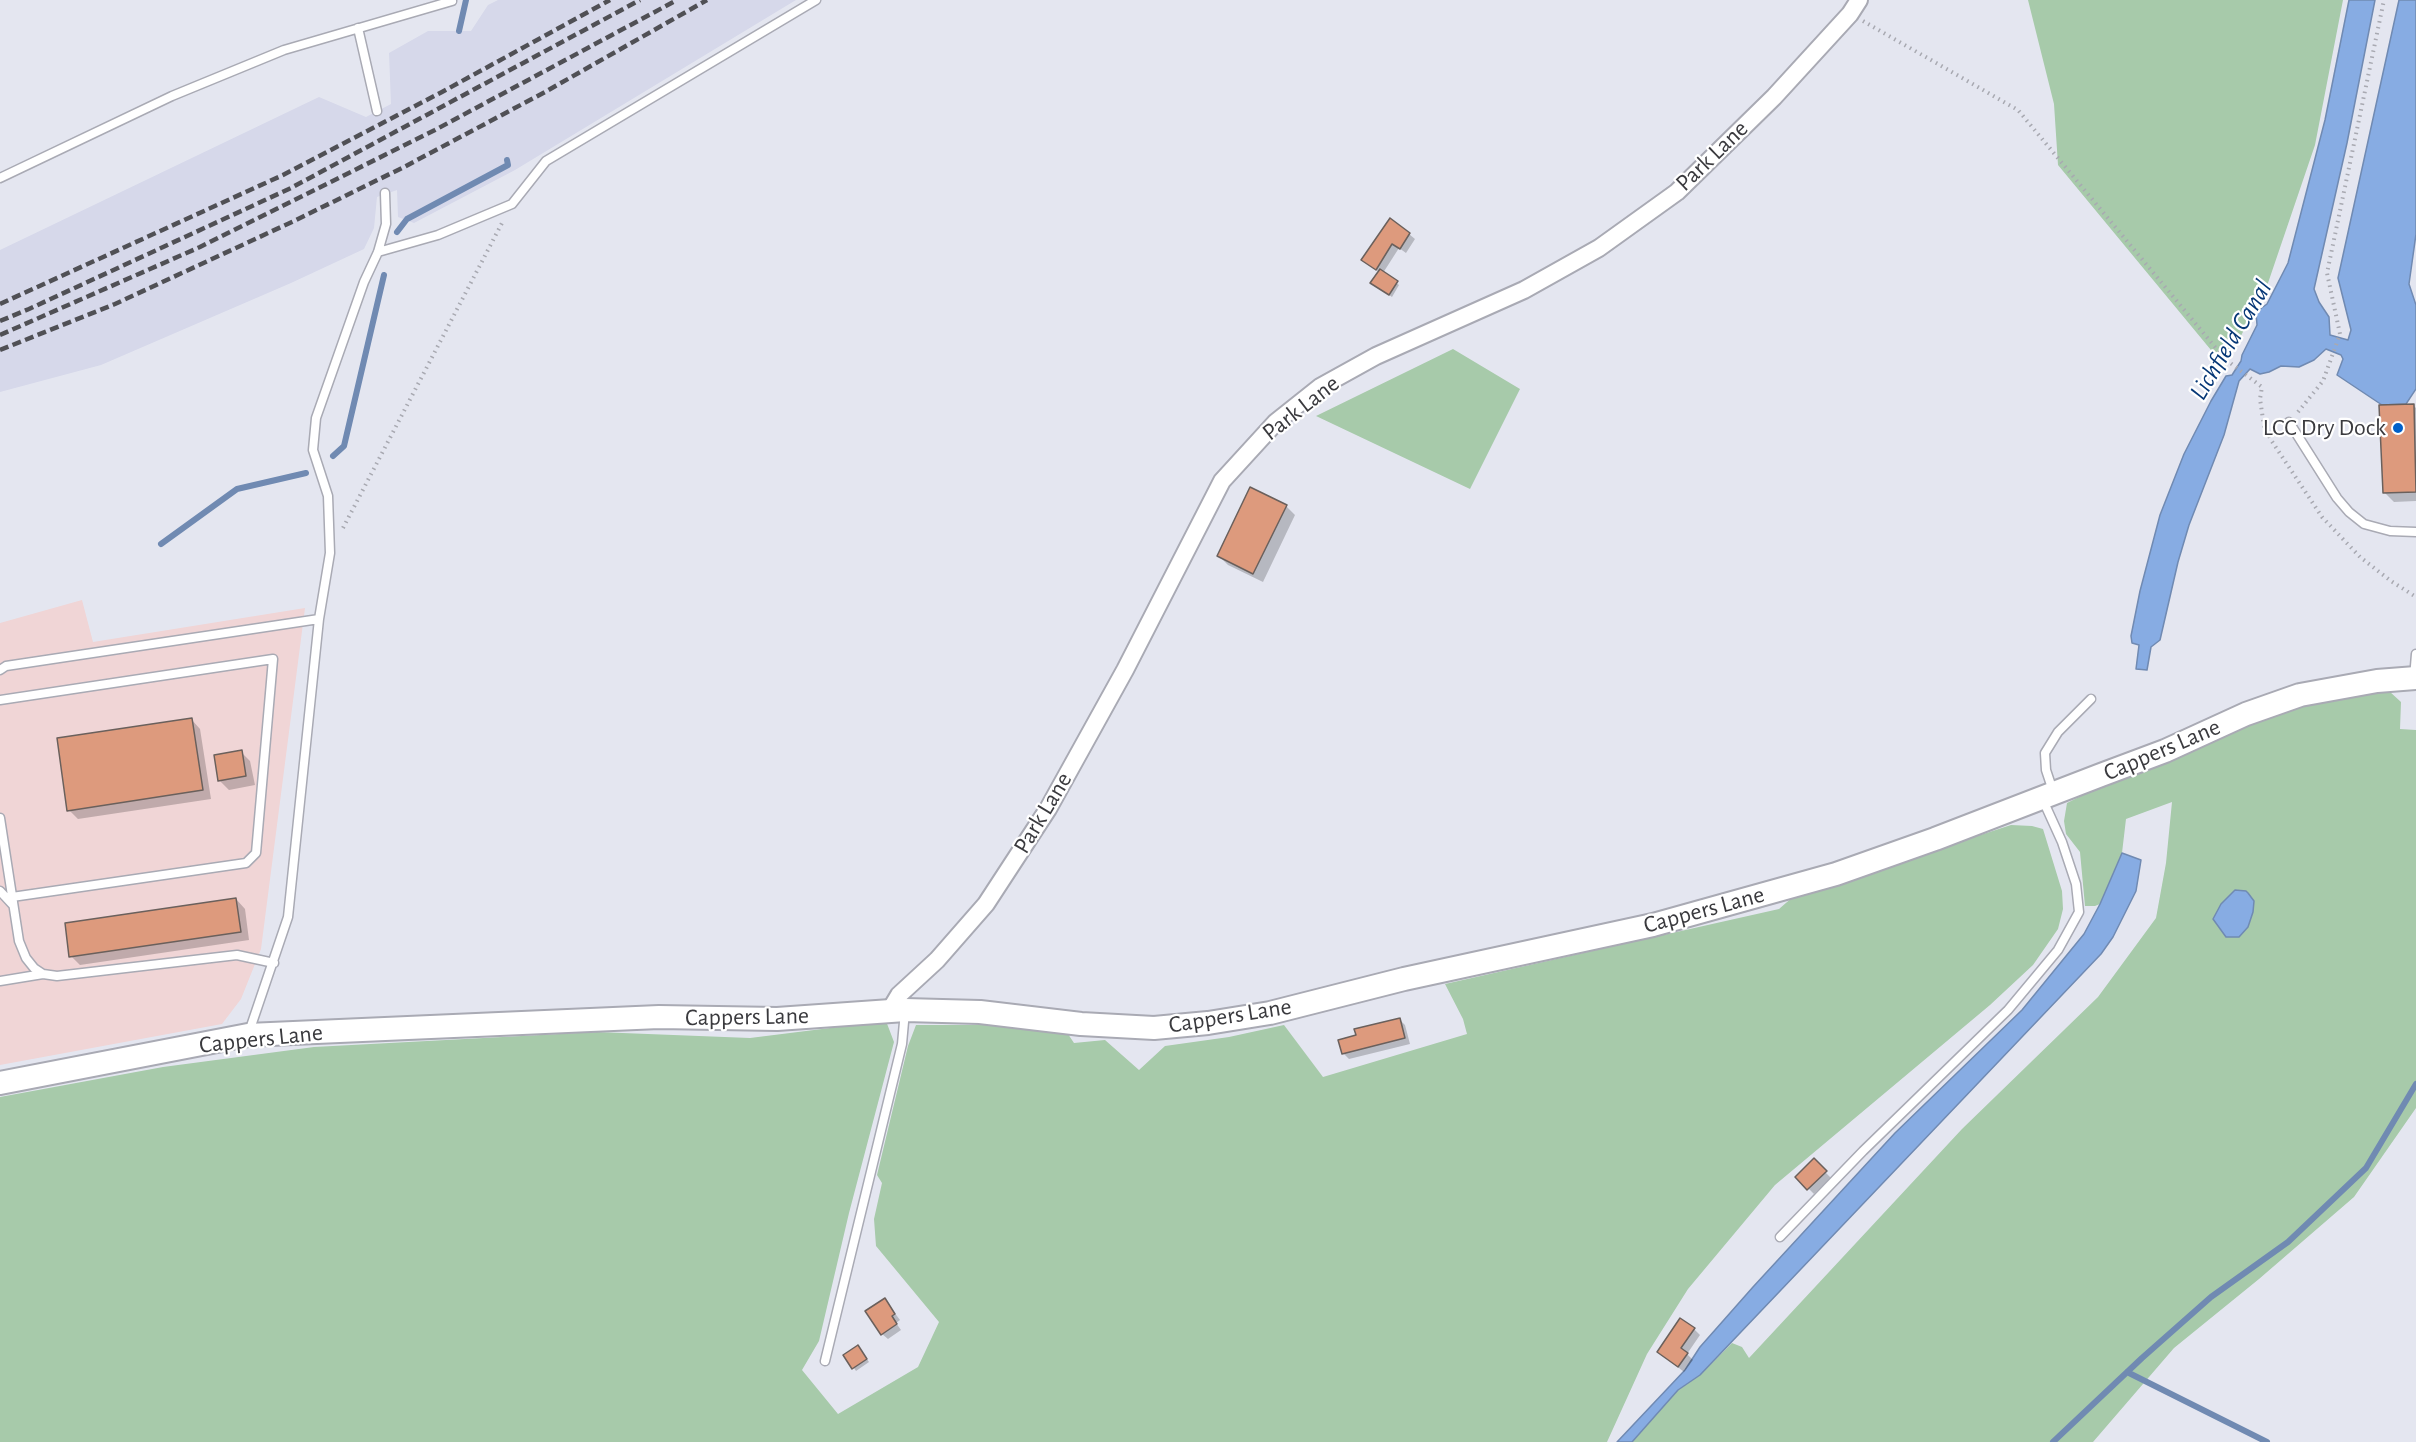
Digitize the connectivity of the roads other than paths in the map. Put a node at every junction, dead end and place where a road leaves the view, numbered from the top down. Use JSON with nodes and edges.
{"nodes":[{"id":1,"x":816,"y":0,"type":"edge"},
{"id":2,"x":452,"y":1,"type":"edge"},
{"id":3,"x":1855,"y":7,"type":"edge"},
{"id":4,"x":358,"y":28,"type":"junction"},
{"id":5,"x":377,"y":111,"type":"dead end"},
{"id":6,"x":0,"y":178,"type":"edge"},
{"id":7,"x":385,"y":193,"type":"dead end"},
{"id":8,"x":378,"y":252,"type":"junction"},
{"id":9,"x":2289,"y":422,"type":"road end"},
{"id":10,"x":2416,"y":532,"type":"edge"},
{"id":11,"x":319,"y":619,"type":"junction"},
{"id":12,"x":2416,"y":654,"type":"edge"},
{"id":13,"x":0,"y":670,"type":"edge"},
{"id":14,"x":2415,"y":678,"type":"edge"},
{"id":15,"x":2091,"y":699,"type":"dead end"},
{"id":16,"x":0,"y":700,"type":"edge"},
{"id":17,"x":2048,"y":796,"type":"junction"},
{"id":18,"x":0,"y":818,"type":"edge"},
{"id":19,"x":0,"y":891,"type":"edge"},
{"id":20,"x":13,"y":901,"type":"junction"},
{"id":21,"x":274,"y":963,"type":"junction"},
{"id":22,"x":44,"y":974,"type":"junction"},
{"id":23,"x":0,"y":981,"type":"edge"},
{"id":24,"x":898,"y":1010,"type":"junction"},
{"id":25,"x":248,"y":1035,"type":"junction"},
{"id":26,"x":0,"y":1083,"type":"edge"},
{"id":27,"x":1780,"y":1237,"type":"dead end"},
{"id":28,"x":825,"y":1361,"type":"dead end"}],
"edges":[{"from":1,"to":8,"type":"lane"},
{"from":2,"to":4,"type":"lane"},
{"from":3,"to":24,"type":"street","name":"Park Lane"},
{"from":4,"to":5,"type":"lane"},
{"from":4,"to":6,"type":"lane"},
{"from":7,"to":8,"type":"lane"},
{"from":8,"to":11,"type":"lane"},
{"from":9,"to":10,"type":"lane"},
{"from":11,"to":13,"type":"lane"},
{"from":11,"to":21,"type":"lane"},
{"from":12,"to":14,"type":"lane"},
{"from":14,"to":17,"type":"street","name":"Cappers Lane"},
{"from":15,"to":17,"type":"lane"},
{"from":16,"to":20,"type":"lane"},
{"from":17,"to":24,"type":"street","name":"Cappers Lane"},
{"from":17,"to":27,"type":"lane"},
{"from":18,"to":20,"type":"lane"},
{"from":19,"to":20,"type":"lane"},
{"from":20,"to":22,"type":"lane"},
{"from":21,"to":22,"type":"lane"},
{"from":21,"to":25,"type":"lane"},
{"from":22,"to":23,"type":"lane"},
{"from":24,"to":25,"type":"street","name":"Cappers Lane"},
{"from":24,"to":28,"type":"lane"},
{"from":25,"to":26,"type":"street","name":"Cappers Lane"}]}
